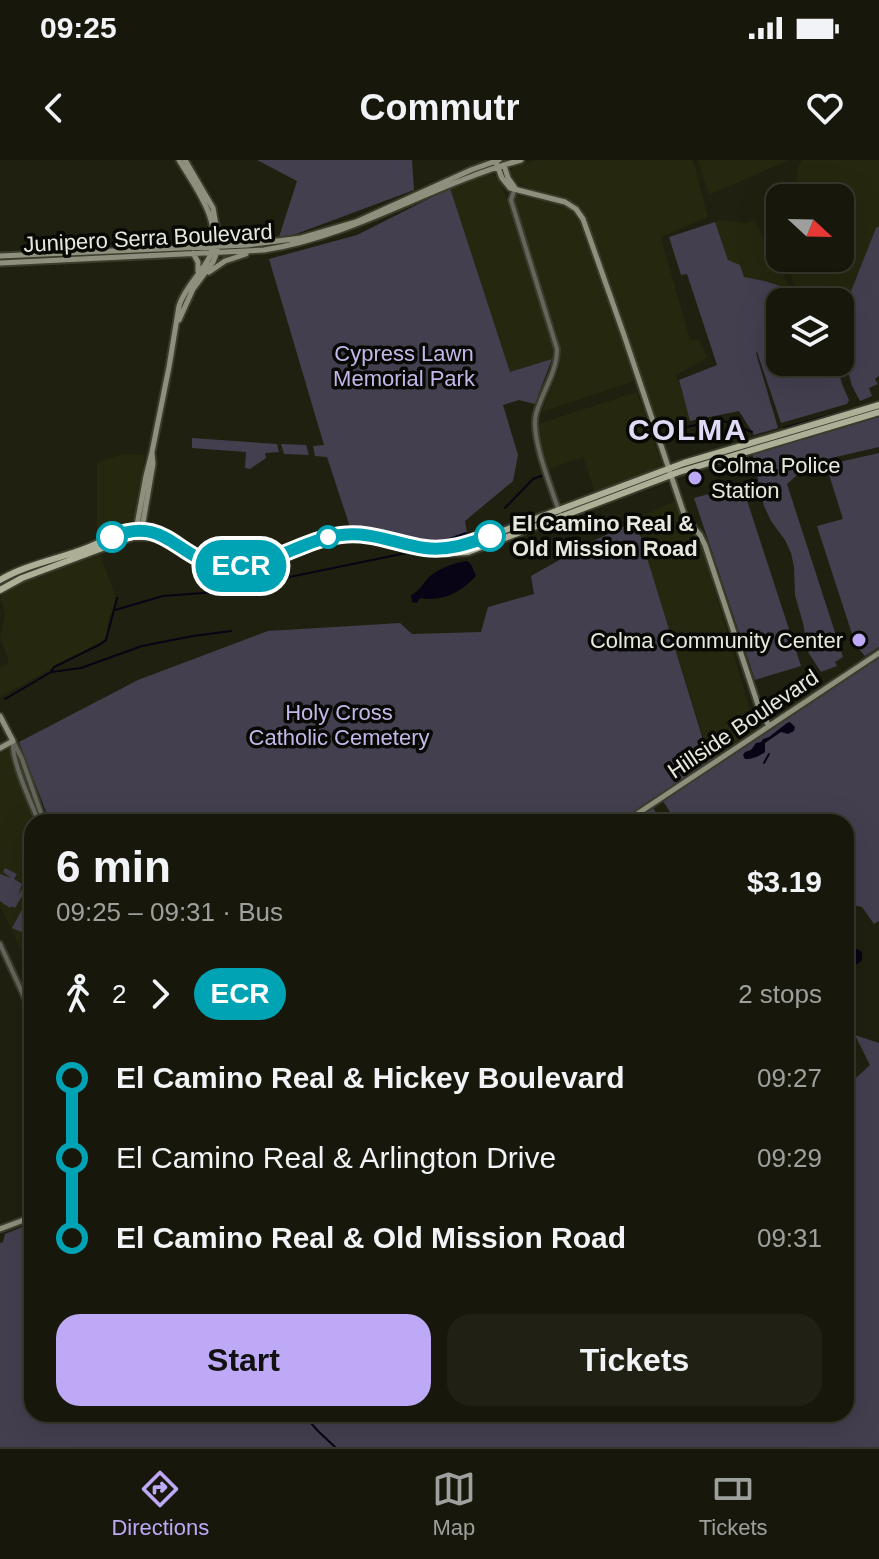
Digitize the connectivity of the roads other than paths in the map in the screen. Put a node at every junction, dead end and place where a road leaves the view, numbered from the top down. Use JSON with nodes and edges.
{"nodes":[{"id":1,"x":179,"y":160,"type":"edge"},
{"id":2,"x":185,"y":160,"type":"edge"},
{"id":3,"x":521,"y":160,"type":"edge"},
{"id":4,"x":499,"y":162,"type":"edge"},
{"id":5,"x":504,"y":181,"type":"junction"},
{"id":6,"x":515,"y":188,"type":"junction"},
{"id":7,"x":511,"y":200,"type":"junction"},
{"id":8,"x":215,"y":236,"type":"junction"},
{"id":9,"x":226,"y":246,"type":"junction"},
{"id":10,"x":200,"y":247,"type":"junction"},
{"id":11,"x":214,"y":250,"type":"junction"},
{"id":12,"x":264,"y":250,"type":"junction"},
{"id":13,"x":193,"y":253,"type":"junction"},
{"id":14,"x":0,"y":256,"type":"edge"},
{"id":15,"x":0,"y":263,"type":"edge"},
{"id":16,"x":197,"y":275,"type":"junction"},
{"id":17,"x":196,"y":284,"type":"junction"},
{"id":18,"x":177,"y":324,"type":"junction"},
{"id":19,"x":879,"y":405,"type":"edge"},
{"id":20,"x":879,"y":412,"type":"edge"},
{"id":21,"x":669,"y":472,"type":"junction"},
{"id":22,"x":560,"y":513,"type":"junction"},
{"id":23,"x":140,"y":532,"type":"junction"},
{"id":24,"x":0,"y":580,"type":"edge"},
{"id":25,"x":0,"y":590,"type":"edge"},
{"id":26,"x":879,"y":653,"type":"edge"},
{"id":27,"x":0,"y":716,"type":"edge"},
{"id":28,"x":769,"y":726,"type":"junction"},
{"id":29,"x":13,"y":741,"type":"junction"},
{"id":30,"x":0,"y":748,"type":"edge"},
{"id":31,"x":39,"y":814,"type":"edge"},
{"id":32,"x":637,"y":814,"type":"edge"},
{"id":33,"x":0,"y":944,"type":"edge"},
{"id":34,"x":24,"y":996,"type":"edge"},
{"id":35,"x":24,"y":1220,"type":"edge"},
{"id":36,"x":0,"y":1229,"type":"edge"}],
"edges":[{"from":1,"to":8,"type":"main road"},
{"from":2,"to":8,"type":"main road"},
{"from":3,"to":4,"type":"main road","name":"Junipero Serra Boulevard"},
{"from":4,"to":5,"type":"main road"},
{"from":4,"to":6,"type":"main road"},
{"from":4,"to":9,"type":"main road","name":"Junipero Serra Boulevard"},
{"from":4,"to":12,"type":"main road","name":"Junipero Serra Boulevard"},
{"from":5,"to":6,"type":"main road"},
{"from":5,"to":7,"type":"street"},
{"from":6,"to":7,"type":"street"},
{"from":6,"to":21,"type":"main road"},
{"from":7,"to":22,"type":"street"},
{"from":8,"to":9,"type":"main road"},
{"from":8,"to":10,"type":"main road"},
{"from":8,"to":11,"type":"main road"},
{"from":9,"to":11,"type":"main road","name":"Junipero Serra Boulevard"},
{"from":10,"to":11,"type":"main road","name":"Junipero Serra Boulevard"},
{"from":10,"to":14,"type":"main road","name":"Junipero Serra Boulevard"},
{"from":11,"to":12,"type":"main road","name":"Junipero Serra Boulevard"},
{"from":11,"to":13,"type":"main road","name":"Junipero Serra Boulevard"},
{"from":11,"to":16,"type":"main road"},
{"from":11,"to":17,"type":"main road"},
{"from":12,"to":17,"type":"main road"},
{"from":13,"to":15,"type":"main road","name":"Junipero Serra Boulevard"},
{"from":13,"to":16,"type":"main road"},
{"from":16,"to":18,"type":"main road"},
{"from":17,"to":18,"type":"main road"},
{"from":18,"to":23,"type":"main road"},
{"from":19,"to":21,"type":"main road"},
{"from":20,"to":21,"type":"main road"},
{"from":21,"to":22,"type":"main road"},
{"from":21,"to":28,"type":"main road"},
{"from":22,"to":23,"type":"main road"},
{"from":23,"to":24,"type":"main road"},
{"from":23,"to":25,"type":"main road"},
{"from":26,"to":28,"type":"main road","name":"Hillside Boulevard"},
{"from":27,"to":29,"type":"main road"},
{"from":28,"to":32,"type":"main road","name":"Hillside Boulevard"},
{"from":29,"to":30,"type":"main road"},
{"from":29,"to":31,"type":"street"},
{"from":33,"to":34,"type":"street"},
{"from":35,"to":36,"type":"main road"}]}
